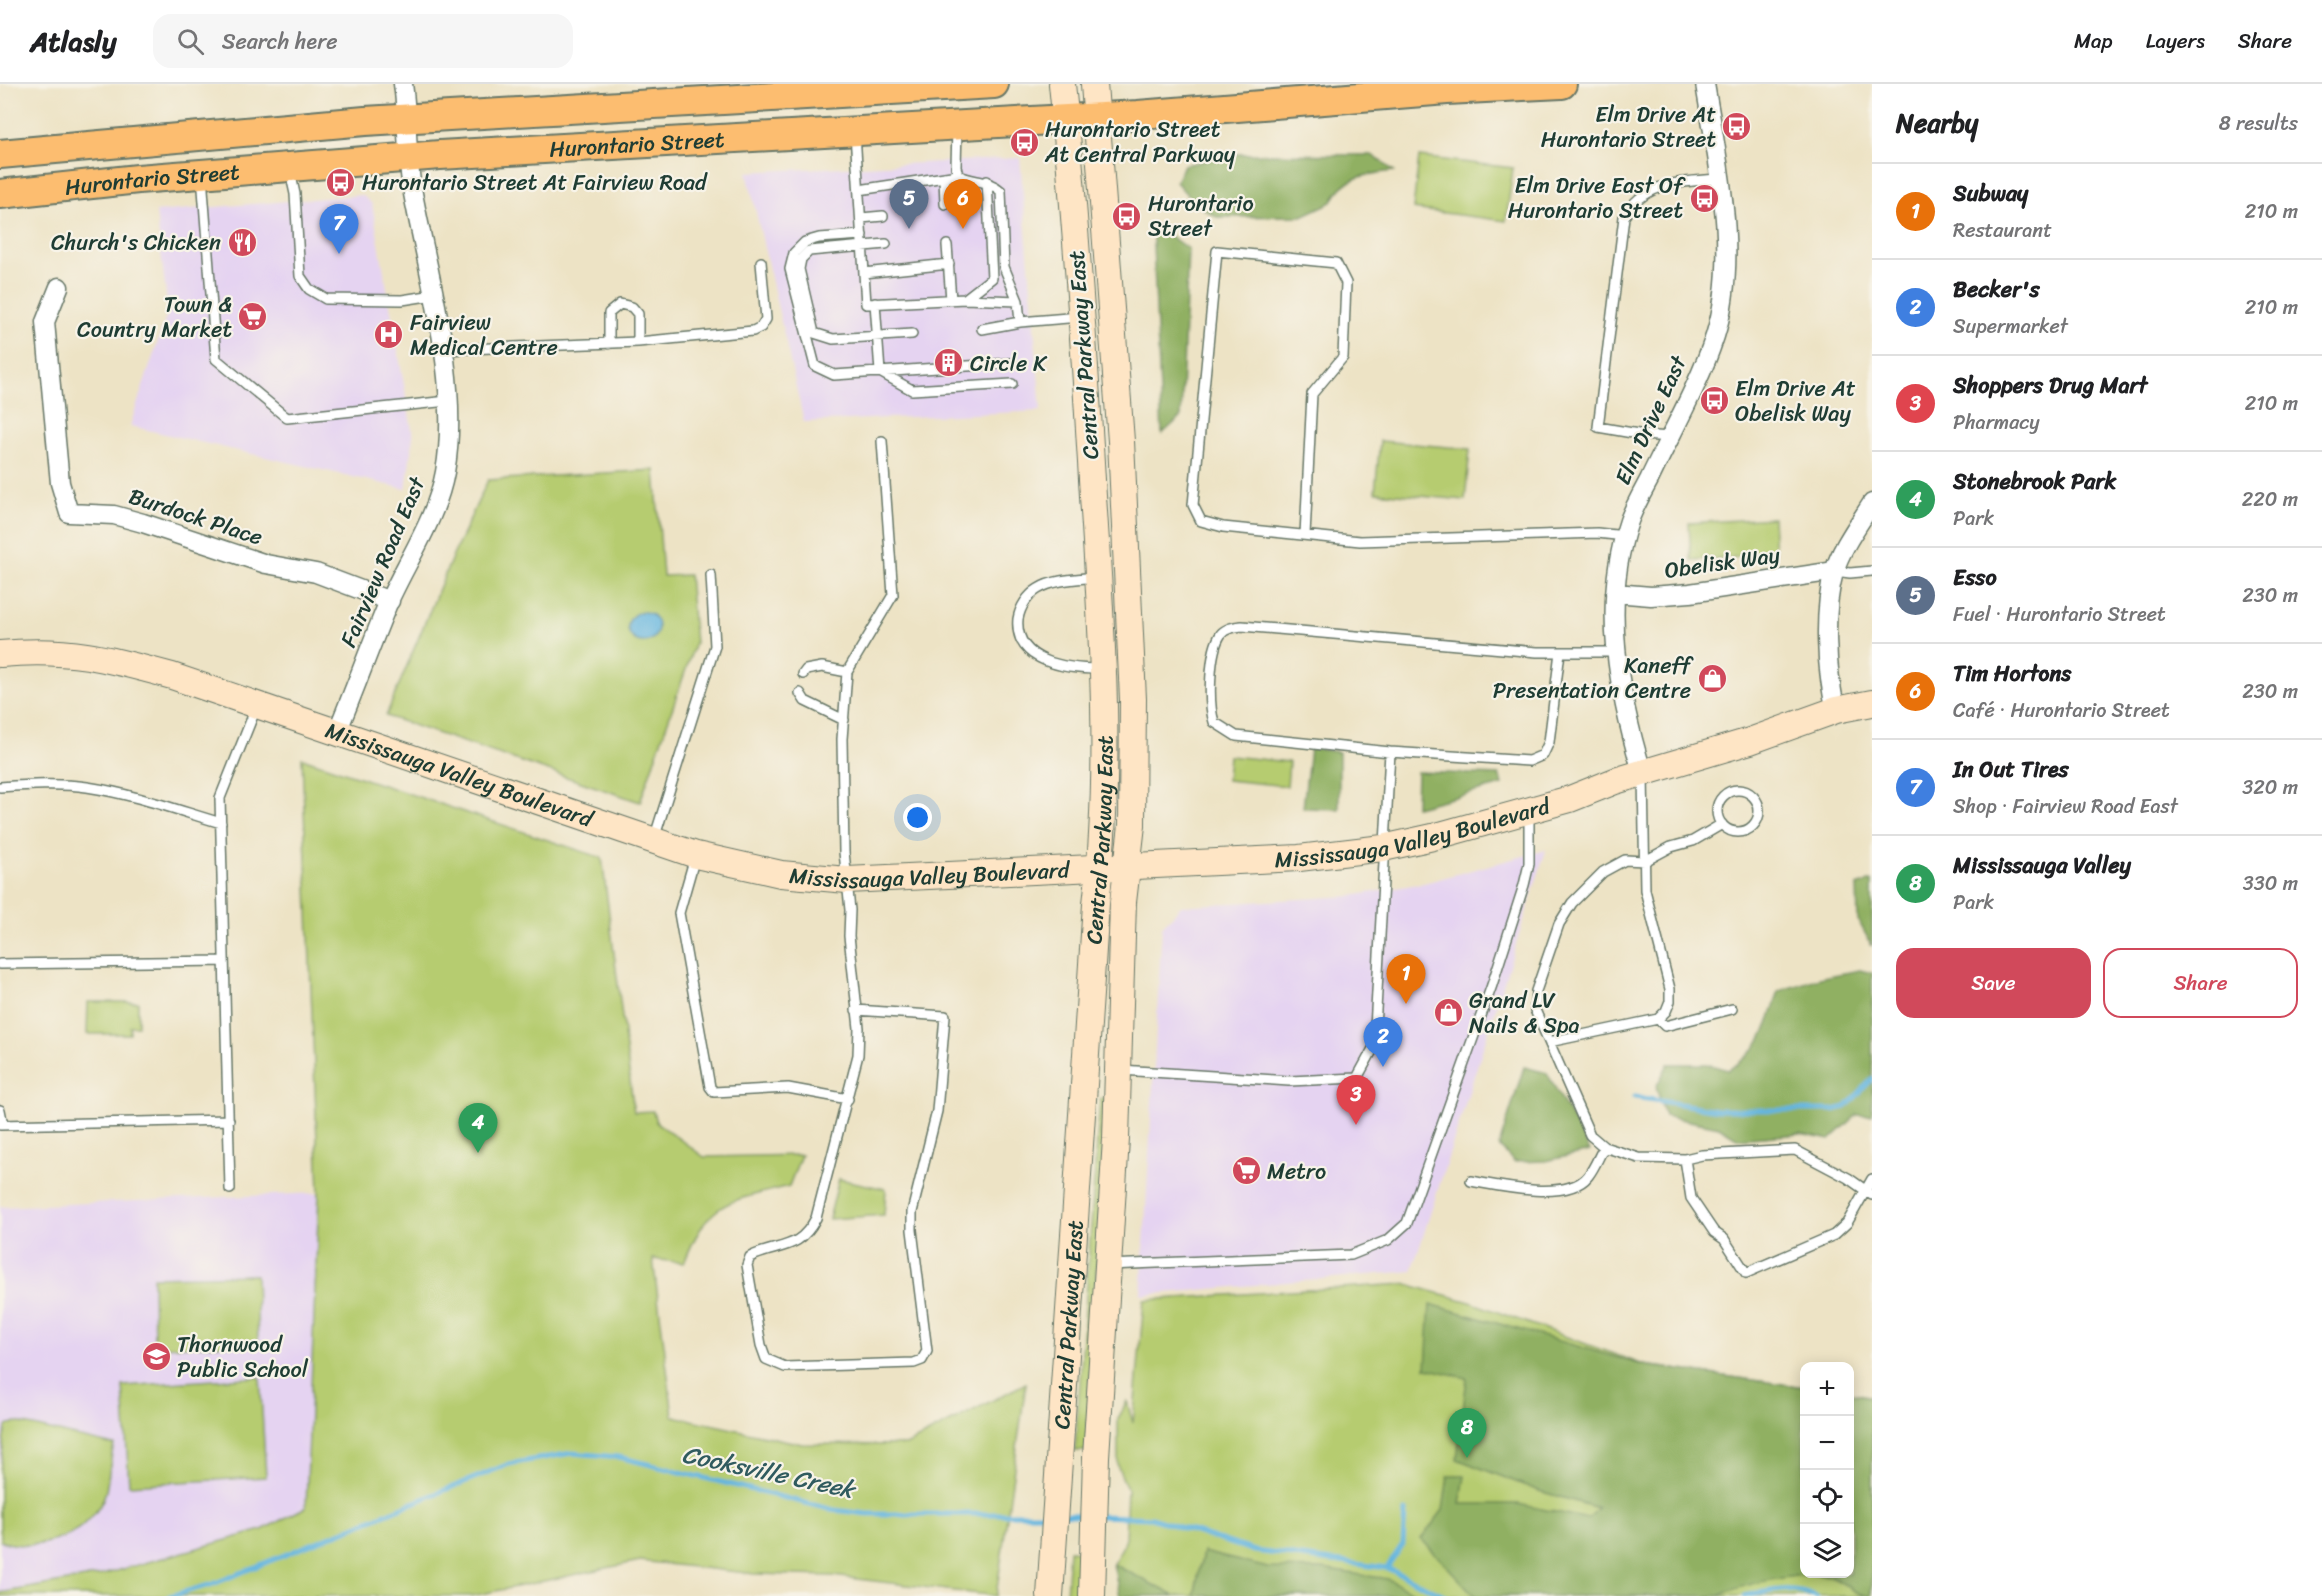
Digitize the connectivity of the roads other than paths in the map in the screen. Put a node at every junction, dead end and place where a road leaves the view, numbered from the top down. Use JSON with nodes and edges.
{"nodes":[{"id":1,"x":404,"y":84,"type":"edge"},
{"id":2,"x":994,"y":84,"type":"edge"},
{"id":3,"x":1062,"y":84,"type":"edge"},
{"id":4,"x":1094,"y":84,"type":"edge"},
{"id":5,"x":1562,"y":84,"type":"edge"},
{"id":6,"x":1705,"y":84,"type":"edge"},
{"id":7,"x":897,"y":87,"type":"edge"},
{"id":8,"x":1096,"y":116,"type":"junction"},
{"id":9,"x":1065,"y":118,"type":"junction"},
{"id":10,"x":408,"y":119,"type":"junction"},
{"id":11,"x":958,"y":124,"type":"junction"},
{"id":12,"x":855,"y":130,"type":"junction"},
{"id":13,"x":0,"y":154,"type":"edge"},
{"id":14,"x":410,"y":157,"type":"junction"},
{"id":15,"x":289,"y":166,"type":"junction"},
{"id":16,"x":202,"y":173,"type":"junction"},
{"id":17,"x":958,"y":175,"type":"junction"},
{"id":18,"x":944,"y":177,"type":"junction"},
{"id":19,"x":1719,"y":179,"type":"junction"},
{"id":20,"x":987,"y":181,"type":"junction"},
{"id":21,"x":859,"y":190,"type":"junction"},
{"id":22,"x":0,"y":194,"type":"edge"},
{"id":23,"x":945,"y":204,"type":"dead end"},
{"id":24,"x":883,"y":216,"type":"dead end"},
{"id":25,"x":861,"y":218,"type":"junction"},
{"id":26,"x":862,"y":235,"type":"junction"},
{"id":27,"x":886,"y":244,"type":"dead end"},
{"id":28,"x":947,"y":245,"type":"dead end"},
{"id":29,"x":863,"y":248,"type":"junction"},
{"id":30,"x":761,"y":262,"type":"dead end"},
{"id":31,"x":949,"y":264,"type":"junction"},
{"id":32,"x":864,"y":273,"type":"junction"},
{"id":33,"x":59,"y":287,"type":"dead end"},
{"id":34,"x":434,"y":295,"type":"junction"},
{"id":35,"x":965,"y":299,"type":"junction"},
{"id":36,"x":951,"y":300,"type":"junction"},
{"id":37,"x":1018,"y":301,"type":"junction"},
{"id":38,"x":874,"y":303,"type":"junction"},
{"id":39,"x":1111,"y":315,"type":"junction"},
{"id":40,"x":1080,"y":317,"type":"junction"},
{"id":41,"x":1020,"y":322,"type":"junction"},
{"id":42,"x":982,"y":329,"type":"dead end"},
{"id":43,"x":912,"y":334,"type":"dead end"},
{"id":44,"x":878,"y":336,"type":"junction"},
{"id":45,"x":638,"y":342,"type":"junction"},
{"id":46,"x":609,"y":344,"type":"junction"},
{"id":47,"x":442,"y":350,"type":"junction"},
{"id":48,"x":1012,"y":363,"type":"dead end"},
{"id":49,"x":880,"y":372,"type":"junction"},
{"id":50,"x":1012,"y":384,"type":"dead end"},
{"id":51,"x":448,"y":401,"type":"junction"},
{"id":52,"x":1669,"y":437,"type":"junction"},
{"id":53,"x":882,"y":441,"type":"dead end"},
{"id":54,"x":1872,"y":502,"type":"edge"},
{"id":55,"x":1305,"y":535,"type":"junction"},
{"id":56,"x":1625,"y":536,"type":"junction"},
{"id":57,"x":1834,"y":571,"type":"junction"},
{"id":58,"x":1872,"y":571,"type":"edge"},
{"id":59,"x":711,"y":575,"type":"dead end"},
{"id":60,"x":1098,"y":576,"type":"junction"},
{"id":61,"x":1615,"y":593,"type":"junction"},
{"id":62,"x":390,"y":601,"type":"junction"},
{"id":63,"x":1560,"y":652,"type":"junction"},
{"id":64,"x":1616,"y":652,"type":"junction"},
{"id":65,"x":0,"y":654,"type":"edge"},
{"id":66,"x":1103,"y":669,"type":"junction"},
{"id":67,"x":847,"y":672,"type":"junction"},
{"id":68,"x":803,"y":674,"type":"dead end"},
{"id":69,"x":800,"y":693,"type":"dead end"},
{"id":70,"x":1872,"y":704,"type":"edge"},
{"id":71,"x":257,"y":706,"type":"junction"},
{"id":72,"x":1836,"y":710,"type":"junction"},
{"id":73,"x":844,"y":720,"type":"junction"},
{"id":74,"x":337,"y":732,"type":"junction"},
{"id":75,"x":1390,"y":752,"type":"junction"},
{"id":76,"x":1643,"y":774,"type":"junction"},
{"id":77,"x":0,"y":787,"type":"edge"},
{"id":78,"x":1529,"y":810,"type":"junction"},
{"id":79,"x":221,"y":823,"type":"junction"},
{"id":80,"x":1722,"y":824,"type":"junction"},
{"id":81,"x":653,"y":841,"type":"junction"},
{"id":82,"x":1383,"y":848,"type":"junction"},
{"id":83,"x":696,"y":855,"type":"junction"},
{"id":84,"x":1645,"y":861,"type":"junction"},
{"id":85,"x":1128,"y":866,"type":"junction"},
{"id":86,"x":1100,"y":867,"type":"junction"},
{"id":87,"x":847,"y":880,"type":"junction"},
{"id":88,"x":224,"y":961,"type":"junction"},
{"id":89,"x":0,"y":964,"type":"edge"},
{"id":90,"x":1732,"y":1009,"type":"dead end"},
{"id":91,"x":856,"y":1010,"type":"junction"},
{"id":92,"x":1658,"y":1019,"type":"junction"},
{"id":93,"x":1549,"y":1042,"type":"junction"},
{"id":94,"x":1116,"y":1070,"type":"junction"},
{"id":95,"x":848,"y":1099,"type":"junction"},
{"id":96,"x":0,"y":1110,"type":"edge"},
{"id":97,"x":229,"y":1120,"type":"junction"},
{"id":98,"x":1,"y":1125,"type":"edge"},
{"id":99,"x":1604,"y":1147,"type":"junction"},
{"id":100,"x":1685,"y":1159,"type":"junction"},
{"id":101,"x":1872,"y":1179,"type":"edge"},
{"id":102,"x":1471,"y":1181,"type":"dead end"},
{"id":103,"x":230,"y":1189,"type":"dead end"},
{"id":104,"x":1868,"y":1193,"type":"edge"},
{"id":105,"x":1107,"y":1265,"type":"junction"},
{"id":106,"x":1050,"y":1596,"type":"edge"},
{"id":107,"x":1092,"y":1596,"type":"edge"}],
"edges":[{"from":1,"to":10,"type":"street","name":"Fairview Road East"},
{"from":2,"to":7,"type":"main road","name":"Hurontario Street"},
{"from":3,"to":9,"type":"street","name":"Central Parkway East"},
{"from":4,"to":8,"type":"street","name":"Central Parkway East"},
{"from":5,"to":8,"type":"main road","name":"Hurontario Street"},
{"from":6,"to":19,"type":"street","name":"Elm Drive East"},
{"from":7,"to":10,"type":"main road","name":"Hurontario Street"},
{"from":8,"to":9,"type":"main road","name":"Hurontario Street"},
{"from":8,"to":39,"type":"street","name":"Central Parkway East"},
{"from":9,"to":11,"type":"main road","name":"Hurontario Street"},
{"from":9,"to":40,"type":"street","name":"Central Parkway East"},
{"from":10,"to":13,"type":"main road","name":"Hurontario Street"},
{"from":10,"to":14,"type":"street","name":"Fairview Road East"},
{"from":11,"to":12,"type":"main road","name":"Hurontario Street"},
{"from":11,"to":17,"type":"lane"},
{"from":12,"to":14,"type":"main road","name":"Hurontario Street"},
{"from":12,"to":21,"type":"lane"},
{"from":14,"to":15,"type":"main road","name":"Hurontario Street"},
{"from":14,"to":34,"type":"street","name":"Fairview Road East"},
{"from":15,"to":16,"type":"main road","name":"Hurontario Street"},
{"from":15,"to":34,"type":"lane"},
{"from":16,"to":22,"type":"main road","name":"Hurontario Street"},
{"from":16,"to":51,"type":"lane"},
{"from":17,"to":18,"type":"lane"},
{"from":17,"to":20,"type":"lane"},
{"from":18,"to":21,"type":"lane"},
{"from":18,"to":23,"type":"lane"},
{"from":19,"to":52,"type":"street","name":"Elm Drive East"},
{"from":19,"to":52,"type":"lane"},
{"from":20,"to":35,"type":"lane"},
{"from":20,"to":37,"type":"lane"},
{"from":21,"to":25,"type":"lane"},
{"from":24,"to":25,"type":"lane"},
{"from":25,"to":26,"type":"lane"},
{"from":26,"to":29,"type":"lane"},
{"from":26,"to":49,"type":"lane"},
{"from":27,"to":29,"type":"lane"},
{"from":28,"to":31,"type":"lane"},
{"from":29,"to":32,"type":"lane"},
{"from":29,"to":44,"type":"lane"},
{"from":30,"to":45,"type":"lane"},
{"from":31,"to":32,"type":"lane"},
{"from":31,"to":36,"type":"lane"},
{"from":32,"to":38,"type":"lane"},
{"from":33,"to":62,"type":"street","name":"Burdock Place"},
{"from":34,"to":47,"type":"street","name":"Fairview Road East"},
{"from":35,"to":36,"type":"lane"},
{"from":35,"to":37,"type":"lane"},
{"from":36,"to":38,"type":"lane"},
{"from":37,"to":41,"type":"lane"},
{"from":38,"to":44,"type":"lane"},
{"from":39,"to":40,"type":"street"},
{"from":39,"to":85,"type":"street","name":"Central Parkway East"},
{"from":40,"to":41,"type":"lane"},
{"from":40,"to":60,"type":"street","name":"Central Parkway East"},
{"from":41,"to":42,"type":"lane"},
{"from":43,"to":44,"type":"lane"},
{"from":44,"to":49,"type":"lane"},
{"from":45,"to":46,"type":"lane"},
{"from":45,"to":46,"type":"lane"},
{"from":46,"to":47,"type":"lane"},
{"from":47,"to":51,"type":"street","name":"Fairview Road East"},
{"from":48,"to":49,"type":"lane"},
{"from":49,"to":50,"type":"lane"},
{"from":51,"to":62,"type":"street","name":"Fairview Road East"},
{"from":52,"to":56,"type":"street","name":"Elm Drive East"},
{"from":53,"to":67,"type":"lane"},
{"from":54,"to":57,"type":"street"},
{"from":55,"to":55,"type":"lane"},
{"from":55,"to":56,"type":"lane"},
{"from":56,"to":61,"type":"street","name":"Elm Drive East"},
{"from":57,"to":58,"type":"lane"},
{"from":57,"to":61,"type":"street","name":"Obelisk Way"},
{"from":57,"to":72,"type":"street"},
{"from":59,"to":81,"type":"lane"},
{"from":60,"to":66,"type":"street","name":"Central Parkway East"},
{"from":60,"to":66,"type":"lane"},
{"from":61,"to":64,"type":"street","name":"Elm Drive East"},
{"from":62,"to":74,"type":"street","name":"Fairview Road East"},
{"from":63,"to":64,"type":"lane"},
{"from":63,"to":75,"type":"lane"},
{"from":63,"to":75,"type":"lane"},
{"from":64,"to":76,"type":"street","name":"Elm Drive East"},
{"from":65,"to":71,"type":"street","name":"Mississauga Valley Boulevard"},
{"from":66,"to":86,"type":"street","name":"Central Parkway East"},
{"from":67,"to":68,"type":"lane"},
{"from":67,"to":73,"type":"lane"},
{"from":69,"to":73,"type":"lane"},
{"from":70,"to":72,"type":"street","name":"Mississauga Valley Boulevard"},
{"from":71,"to":74,"type":"street","name":"Mississauga Valley Boulevard"},
{"from":71,"to":79,"type":"lane"},
{"from":72,"to":76,"type":"street","name":"Mississauga Valley Boulevard"},
{"from":73,"to":87,"type":"lane"},
{"from":74,"to":81,"type":"street","name":"Mississauga Valley Boulevard"},
{"from":75,"to":82,"type":"lane"},
{"from":76,"to":78,"type":"street","name":"Mississauga Valley Boulevard"},
{"from":76,"to":84,"type":"lane"},
{"from":77,"to":79,"type":"lane"},
{"from":78,"to":82,"type":"street","name":"Mississauga Valley Boulevard"},
{"from":78,"to":105,"type":"lane"},
{"from":79,"to":88,"type":"lane"},
{"from":80,"to":80,"type":"lane"},
{"from":80,"to":84,"type":"lane"},
{"from":81,"to":83,"type":"street","name":"Mississauga Valley Boulevard"},
{"from":82,"to":85,"type":"street","name":"Mississauga Valley Boulevard"},
{"from":82,"to":94,"type":"lane"},
{"from":83,"to":87,"type":"street","name":"Mississauga Valley Boulevard"},
{"from":83,"to":95,"type":"lane"},
{"from":84,"to":92,"type":"lane"},
{"from":84,"to":93,"type":"lane"},
{"from":85,"to":86,"type":"street","name":"Mississauga Valley Boulevard"},
{"from":85,"to":94,"type":"street","name":"Central Parkway East"},
{"from":86,"to":87,"type":"street","name":"Mississauga Valley Boulevard"},
{"from":86,"to":106,"type":"street","name":"Central Parkway East"},
{"from":87,"to":91,"type":"lane"},
{"from":88,"to":89,"type":"lane"},
{"from":88,"to":97,"type":"lane"},
{"from":90,"to":92,"type":"lane"},
{"from":91,"to":95,"type":"lane"},
{"from":91,"to":95,"type":"lane"},
{"from":92,"to":93,"type":"lane"},
{"from":93,"to":99,"type":"lane"},
{"from":94,"to":105,"type":"street","name":"Central Parkway East"},
{"from":96,"to":98,"type":"lane"},
{"from":97,"to":98,"type":"lane"},
{"from":97,"to":103,"type":"lane"},
{"from":99,"to":100,"type":"lane"},
{"from":99,"to":102,"type":"lane"},
{"from":100,"to":104,"type":"lane"},
{"from":100,"to":104,"type":"lane"},
{"from":101,"to":104,"type":"lane"},
{"from":105,"to":107,"type":"street","name":"Central Parkway East"}]}
